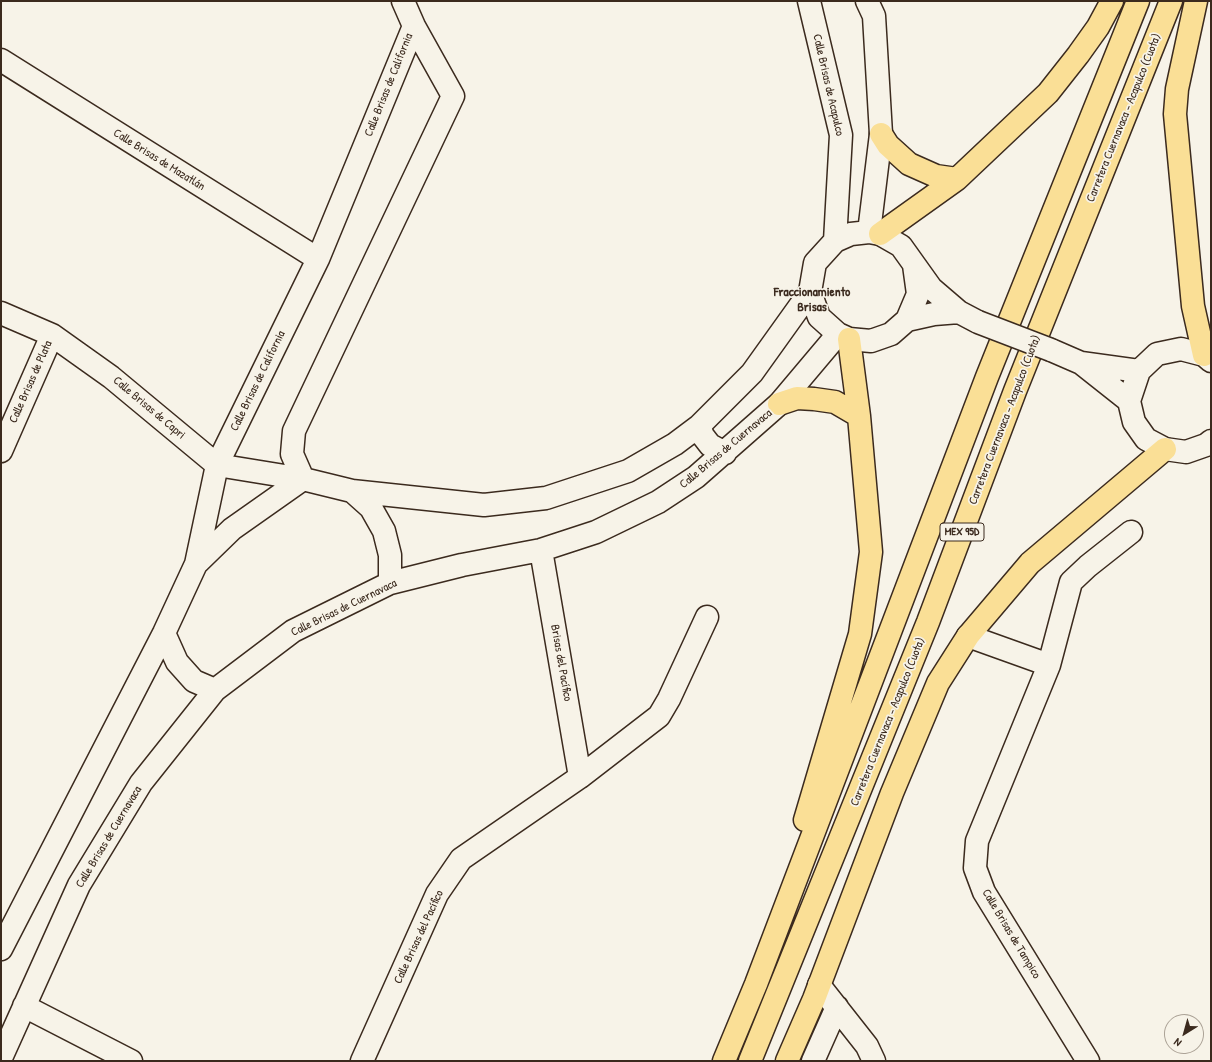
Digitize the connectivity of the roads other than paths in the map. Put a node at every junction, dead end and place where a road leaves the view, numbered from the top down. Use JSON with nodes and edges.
{"nodes":[{"id":1,"x":403,"y":1,"type":"edge"},
{"id":2,"x":809,"y":1,"type":"edge"},
{"id":3,"x":1112,"y":1,"type":"edge"},
{"id":4,"x":1138,"y":1,"type":"edge"},
{"id":5,"x":1171,"y":1,"type":"edge"},
{"id":6,"x":1196,"y":1,"type":"edge"},
{"id":7,"x":873,"y":6,"type":"edge"},
{"id":8,"x":414,"y":26,"type":"junction"},
{"id":9,"x":1,"y":60,"type":"edge"},
{"id":10,"x":881,"y":134,"type":"junction"},
{"id":11,"x":957,"y":179,"type":"junction"},
{"id":12,"x":874,"y":233,"type":"junction"},
{"id":13,"x":835,"y":241,"type":"junction"},
{"id":14,"x":318,"y":259,"type":"junction"},
{"id":15,"x":914,"y":265,"type":"junction"},
{"id":16,"x":810,"y":292,"type":"junction"},
{"id":17,"x":959,"y":312,"type":"junction"},
{"id":18,"x":1,"y":313,"type":"edge"},
{"id":19,"x":907,"y":320,"type":"junction"},
{"id":20,"x":52,"y":335,"type":"junction"},
{"id":21,"x":844,"y":337,"type":"junction"},
{"id":22,"x":1208,"y":358,"type":"edge"},
{"id":23,"x":1081,"y":363,"type":"junction"},
{"id":24,"x":1139,"y":371,"type":"junction"},
{"id":25,"x":1129,"y":401,"type":"junction"},
{"id":26,"x":779,"y":404,"type":"junction"},
{"id":27,"x":859,"y":416,"type":"junction"},
{"id":28,"x":699,"y":426,"type":"junction"},
{"id":29,"x":1211,"y":441,"type":"edge"},
{"id":30,"x":1165,"y":450,"type":"junction"},
{"id":31,"x":1,"y":451,"type":"edge"},
{"id":32,"x":725,"y":453,"type":"junction"},
{"id":33,"x":218,"y":465,"type":"junction"},
{"id":34,"x":303,"y":479,"type":"junction"},
{"id":35,"x":352,"y":491,"type":"junction"},
{"id":36,"x":1131,"y":532,"type":"dead end"},
{"id":37,"x":541,"y":550,"type":"junction"},
{"id":38,"x":196,"y":564,"type":"junction"},
{"id":39,"x":390,"y":583,"type":"junction"},
{"id":40,"x":707,"y":617,"type":"dead end"},
{"id":41,"x":928,"y":622,"type":"junction"},
{"id":42,"x":164,"y":633,"type":"junction"},
{"id":43,"x":968,"y":636,"type":"junction"},
{"id":44,"x":1049,"y":665,"type":"junction"},
{"id":45,"x":215,"y":690,"type":"junction"},
{"id":46,"x":580,"y":777,"type":"junction"},
{"id":47,"x":892,"y":793,"type":"junction"},
{"id":48,"x":1,"y":949,"type":"edge"},
{"id":49,"x":756,"y":984,"type":"junction"},
{"id":50,"x":819,"y":985,"type":"junction"},
{"id":51,"x":24,"y":1006,"type":"junction"},
{"id":52,"x":837,"y":1007,"type":"junction"},
{"id":53,"x":1,"y":1058,"type":"edge"},
{"id":54,"x":131,"y":1061,"type":"edge"},
{"id":55,"x":362,"y":1061,"type":"edge"},
{"id":56,"x":724,"y":1061,"type":"edge"},
{"id":57,"x":750,"y":1061,"type":"edge"},
{"id":58,"x":786,"y":1061,"type":"edge"},
{"id":59,"x":813,"y":1061,"type":"edge"},
{"id":60,"x":874,"y":1061,"type":"edge"},
{"id":61,"x":1088,"y":1061,"type":"edge"}],
"edges":[{"from":1,"to":8,"type":"street"},
{"from":2,"to":13,"type":"street","name":"Calle Brisas de Acapulco"},
{"from":3,"to":11,"type":"highway"},
{"from":4,"to":49,"type":"highway","number":"MEX 95D"},
{"from":5,"to":41,"type":"highway","name":"Carretera Cuernavaca - Acapulco (Cuota)","number":"MEX 95D"},
{"from":6,"to":22,"type":"highway"},
{"from":7,"to":10,"type":"street"},
{"from":8,"to":14,"type":"street","name":"Calle Brisas de California"},
{"from":8,"to":34,"type":"street","name":"Calle Brisas de California"},
{"from":9,"to":14,"type":"street","name":"Calle Brisas de Mazatlán"},
{"from":10,"to":11,"type":"highway"},
{"from":10,"to":12,"type":"street"},
{"from":11,"to":12,"type":"highway"},
{"from":12,"to":13,"type":"street"},
{"from":12,"to":15,"type":"street"},
{"from":13,"to":16,"type":"street"},
{"from":14,"to":33,"type":"street","name":"Calle Brisas de California"},
{"from":15,"to":17,"type":"street"},
{"from":15,"to":19,"type":"street"},
{"from":16,"to":21,"type":"street"},
{"from":16,"to":28,"type":"street"},
{"from":17,"to":19,"type":"street"},
{"from":17,"to":23,"type":"street","bridge":true},
{"from":18,"to":20,"type":"street","name":"Calle Brisas de Capri"},
{"from":19,"to":21,"type":"street"},
{"from":20,"to":31,"type":"street","name":"Calle Brisas de Plata"},
{"from":20,"to":33,"type":"street","name":"Calle Brisas de Capri"},
{"from":21,"to":26,"type":"street","name":"Calle Brisas de Cuernavaca"},
{"from":21,"to":27,"type":"highway"},
{"from":22,"to":24,"type":"street"},
{"from":23,"to":24,"type":"street"},
{"from":23,"to":25,"type":"street"},
{"from":24,"to":25,"type":"street"},
{"from":25,"to":30,"type":"street"},
{"from":26,"to":27,"type":"highway"},
{"from":26,"to":32,"type":"street","name":"Calle Brisas de Cuernavaca"},
{"from":27,"to":49,"type":"highway"},
{"from":28,"to":32,"type":"street"},
{"from":28,"to":35,"type":"street"},
{"from":29,"to":30,"type":"street"},
{"from":30,"to":43,"type":"highway"},
{"from":32,"to":37,"type":"street","name":"Calle Brisas de Cuernavaca"},
{"from":33,"to":34,"type":"street"},
{"from":33,"to":38,"type":"street","name":"Calle Brisas de California"},
{"from":34,"to":35,"type":"street"},
{"from":34,"to":38,"type":"street"},
{"from":35,"to":39,"type":"street"},
{"from":36,"to":44,"type":"street","name":"Calle Brisas de Tampico"},
{"from":37,"to":39,"type":"street","name":"Calle Brisas de Cuernavaca"},
{"from":37,"to":46,"type":"street","name":"Brisas del Pacífico"},
{"from":38,"to":42,"type":"street"},
{"from":39,"to":45,"type":"street","name":"Calle Brisas de Cuernavaca"},
{"from":40,"to":46,"type":"street","name":"Calle Brisas del Pacífico"},
{"from":41,"to":47,"type":"highway"},
{"from":41,"to":57,"type":"highway","name":"Carretera Cuernavaca - Acapulco (Cuota)","number":"MEX 95D"},
{"from":42,"to":45,"type":"street"},
{"from":42,"to":48,"type":"street"},
{"from":43,"to":44,"type":"street"},
{"from":43,"to":47,"type":"highway"},
{"from":44,"to":61,"type":"street","name":"Calle Brisas de Tampico"},
{"from":45,"to":51,"type":"street","name":"Calle Brisas de Cuernavaca"},
{"from":46,"to":55,"type":"street","name":"Calle Brisas del Pacífico"},
{"from":47,"to":50,"type":"highway"},
{"from":49,"to":56,"type":"highway","number":"MEX 95D"},
{"from":50,"to":52,"type":"street"},
{"from":50,"to":58,"type":"highway"},
{"from":51,"to":53,"type":"street","name":"Calle Brisas de Cuernavaca"},
{"from":51,"to":54,"type":"street"},
{"from":52,"to":59,"type":"street"},
{"from":52,"to":60,"type":"street"}]}
